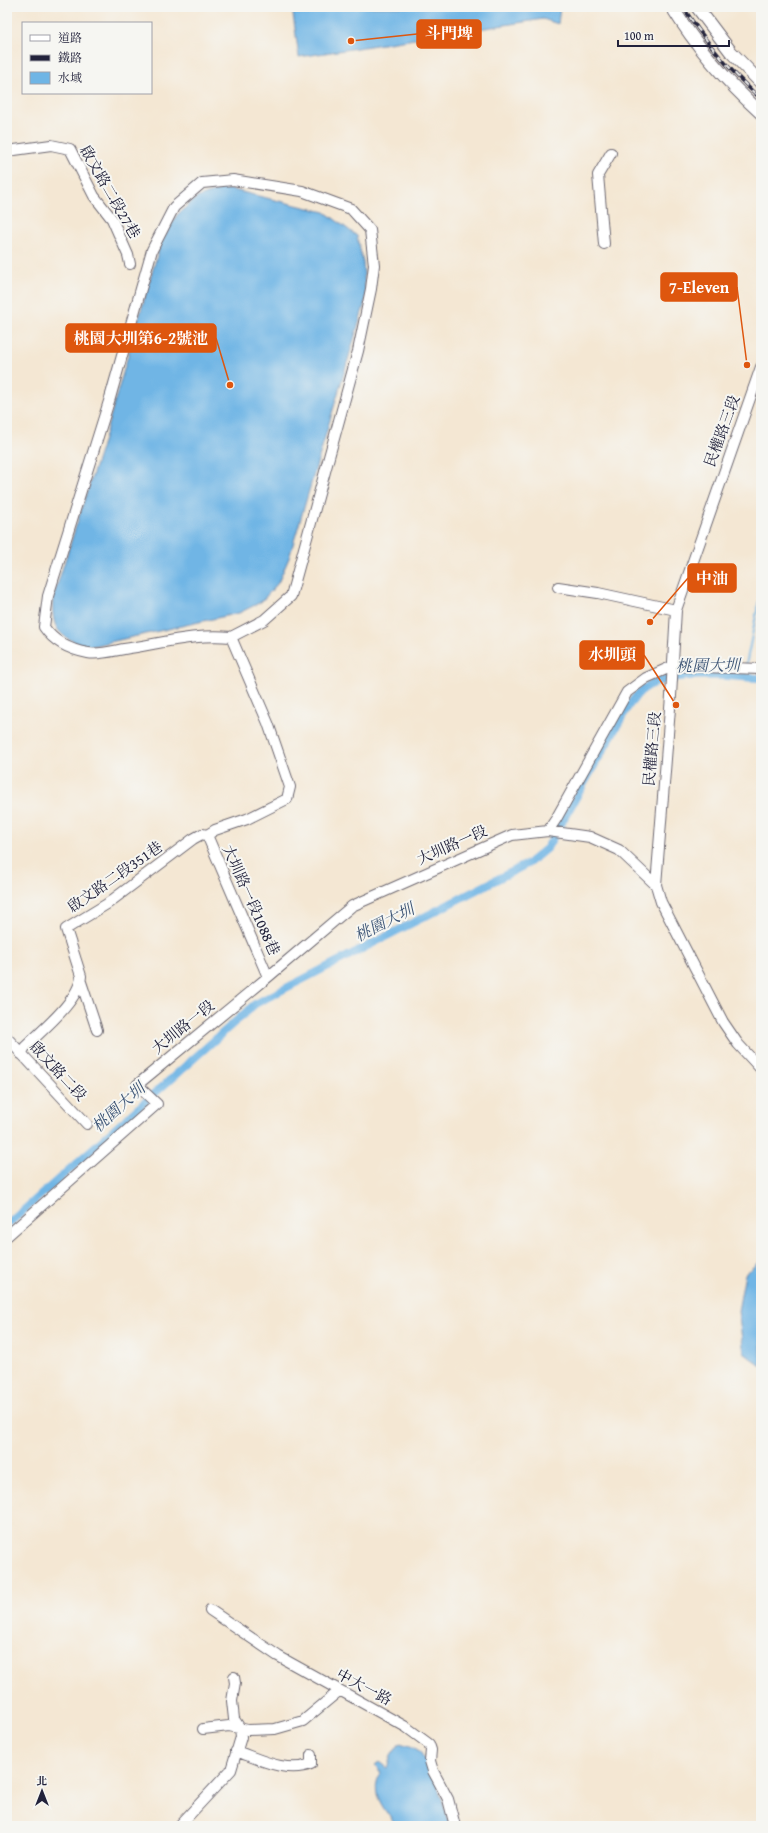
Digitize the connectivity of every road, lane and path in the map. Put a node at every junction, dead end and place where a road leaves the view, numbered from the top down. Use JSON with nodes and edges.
{"nodes":[{"id":1,"x":672,"y":7,"type":"edge"},
{"id":2,"x":697,"y":7,"type":"edge"},
{"id":3,"x":761,"y":83,"type":"edge"},
{"id":4,"x":761,"y":113,"type":"edge"},
{"id":5,"x":7,"y":151,"type":"edge"},
{"id":6,"x":611,"y":153,"type":"dead end"},
{"id":7,"x":604,"y":244,"type":"dead end"},
{"id":8,"x":130,"y":264,"type":"dead end"},
{"id":9,"x":761,"y":367,"type":"edge"},
{"id":10,"x":558,"y":587,"type":"dead end"},
{"id":11,"x":676,"y":610,"type":"junction"},
{"id":12,"x":231,"y":637,"type":"junction"},
{"id":13,"x":673,"y":666,"type":"junction"},
{"id":14,"x":761,"y":670,"type":"edge"},
{"id":15,"x":553,"y":832,"type":"junction"},
{"id":16,"x":207,"y":835,"type":"junction"},
{"id":17,"x":656,"y":885,"type":"junction"},
{"id":18,"x":268,"y":977,"type":"junction"},
{"id":19,"x":81,"y":982,"type":"junction"},
{"id":20,"x":97,"y":1030,"type":"dead end"},
{"id":21,"x":7,"y":1038,"type":"edge"},
{"id":22,"x":21,"y":1054,"type":"junction"},
{"id":23,"x":761,"y":1069,"type":"edge"},
{"id":24,"x":87,"y":1124,"type":"dead end"},
{"id":25,"x":7,"y":1236,"type":"edge"},
{"id":26,"x":210,"y":1610,"type":"dead end"},
{"id":27,"x":234,"y":1677,"type":"dead end"},
{"id":28,"x":339,"y":1691,"type":"junction"},
{"id":29,"x":240,"y":1728,"type":"junction"},
{"id":30,"x":204,"y":1729,"type":"dead end"},
{"id":31,"x":236,"y":1751,"type":"junction"},
{"id":32,"x":311,"y":1755,"type":"dead end"},
{"id":33,"x":179,"y":1826,"type":"edge"},
{"id":34,"x":455,"y":1826,"type":"edge"}],
"edges":[{"from":1,"to":4,"type":"main road"},
{"from":2,"to":3,"type":"main road"},
{"from":5,"to":8,"type":"street","name":"啟文路二段27巷"},
{"from":6,"to":7,"type":"street"},
{"from":9,"to":11,"type":"street","name":"民權路三段"},
{"from":10,"to":11,"type":"street"},
{"from":11,"to":13,"type":"street","name":"民權路三段"},
{"from":12,"to":12,"type":"street"},
{"from":12,"to":16,"type":"street"},
{"from":13,"to":14,"type":"street"},
{"from":13,"to":15,"type":"street"},
{"from":13,"to":17,"type":"street","name":"民權路三段"},
{"from":15,"to":17,"type":"street","name":"大圳路一段"},
{"from":15,"to":18,"type":"street","name":"大圳路一段"},
{"from":16,"to":18,"type":"street","name":"大圳路一段1088巷"},
{"from":16,"to":19,"type":"street","name":"啟文路二段351巷"},
{"from":17,"to":23,"type":"street","name":"民權路三段"},
{"from":18,"to":25,"type":"street","name":"大圳路一段"},
{"from":19,"to":20,"type":"street"},
{"from":19,"to":22,"type":"street"},
{"from":21,"to":22,"type":"street","name":"啟文路二段"},
{"from":22,"to":24,"type":"street","name":"啟文路二段"},
{"from":26,"to":28,"type":"street","name":"中大一路"},
{"from":27,"to":29,"type":"street"},
{"from":28,"to":29,"type":"street"},
{"from":28,"to":34,"type":"street","name":"中大一路"},
{"from":29,"to":30,"type":"street"},
{"from":29,"to":31,"type":"street"},
{"from":31,"to":32,"type":"street"},
{"from":31,"to":33,"type":"street"}]}
